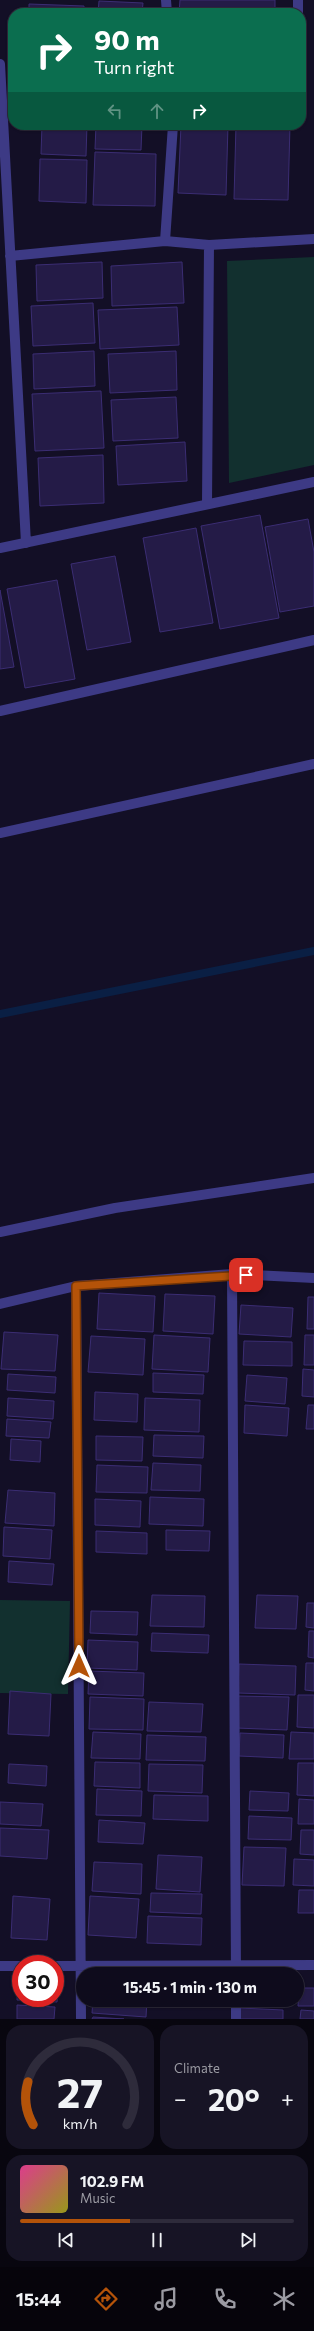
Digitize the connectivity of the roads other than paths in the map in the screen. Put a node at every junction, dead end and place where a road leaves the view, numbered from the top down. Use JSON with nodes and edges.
{"nodes":[{"id":1,"x":0,"y":64,"type":"edge"},
{"id":2,"x":173,"y":130,"type":"edge"},
{"id":3,"x":314,"y":239,"type":"edge"},
{"id":4,"x":165,"y":241,"type":"junction"},
{"id":5,"x":209,"y":245,"type":"junction"},
{"id":6,"x":10,"y":256,"type":"junction"},
{"id":7,"x":314,"y":482,"type":"edge"},
{"id":8,"x":207,"y":504,"type":"junction"},
{"id":9,"x":26,"y":543,"type":"junction"},
{"id":10,"x":0,"y":548,"type":"edge"},
{"id":11,"x":314,"y":640,"type":"edge"},
{"id":12,"x":0,"y":711,"type":"edge"},
{"id":13,"x":314,"y":764,"type":"edge"},
{"id":14,"x":0,"y":832,"type":"edge"},
{"id":15,"x":314,"y":1178,"type":"edge"},
{"id":16,"x":0,"y":1232,"type":"edge"},
{"id":17,"x":232,"y":1274,"type":"junction"},
{"id":18,"x":314,"y":1278,"type":"edge"},
{"id":19,"x":76,"y":1286,"type":"junction"},
{"id":20,"x":0,"y":1304,"type":"edge"},
{"id":21,"x":314,"y":1965,"type":"edge"},
{"id":22,"x":0,"y":1966,"type":"edge"},
{"id":23,"x":12,"y":1966,"type":"edge"},
{"id":24,"x":64,"y":1966,"type":"edge"},
{"id":25,"x":81,"y":1966,"type":"junction"},
{"id":26,"x":133,"y":1967,"type":"edge"},
{"id":27,"x":236,"y":1967,"type":"edge"},
{"id":28,"x":275,"y":1967,"type":"edge"},
{"id":29,"x":236,"y":2007,"type":"edge"},
{"id":30,"x":81,"y":2019,"type":"edge"},
{"id":31,"x":236,"y":2019,"type":"edge"}],
"edges":[{"from":1,"to":6,"type":"street"},
{"from":2,"to":4,"type":"street"},
{"from":3,"to":5,"type":"street"},
{"from":4,"to":5,"type":"street"},
{"from":4,"to":6,"type":"street"},
{"from":5,"to":8,"type":"street"},
{"from":6,"to":9,"type":"street"},
{"from":7,"to":8,"type":"street"},
{"from":8,"to":9,"type":"street"},
{"from":9,"to":10,"type":"street"},
{"from":11,"to":12,"type":"street"},
{"from":13,"to":14,"type":"street"},
{"from":15,"to":16,"type":"street"},
{"from":17,"to":18,"type":"street"},
{"from":17,"to":19,"type":"street"},
{"from":17,"to":27,"type":"street"},
{"from":19,"to":20,"type":"street"},
{"from":19,"to":25,"type":"street"},
{"from":21,"to":28,"type":"street"},
{"from":22,"to":23,"type":"street"},
{"from":24,"to":25,"type":"street"},
{"from":25,"to":26,"type":"street"},
{"from":25,"to":30,"type":"street"},
{"from":29,"to":31,"type":"street"}]}
